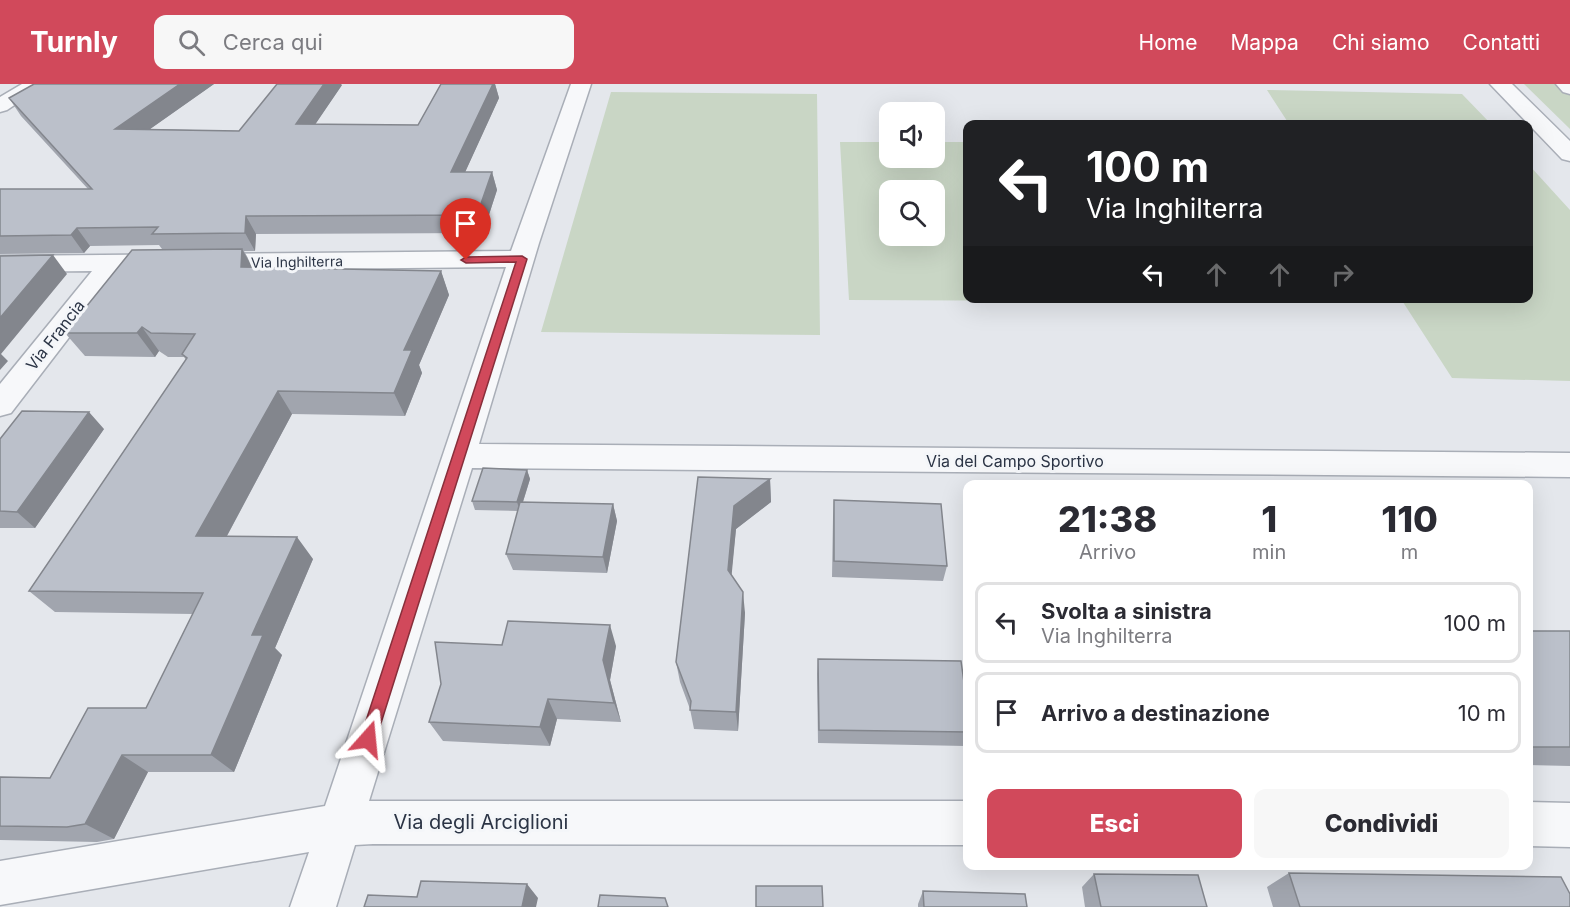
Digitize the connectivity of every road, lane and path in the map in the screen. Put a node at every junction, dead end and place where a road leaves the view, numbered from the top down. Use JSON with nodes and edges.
{"nodes":[{"id":1,"x":36,"y":84,"type":"edge"},
{"id":2,"x":581,"y":84,"type":"edge"},
{"id":3,"x":1500,"y":84,"type":"edge"},
{"id":4,"x":1566,"y":84,"type":"edge"},
{"id":5,"x":1570,"y":88,"type":"edge"},
{"id":6,"x":0,"y":106,"type":"edge"},
{"id":7,"x":1570,"y":154,"type":"edge"},
{"id":8,"x":522,"y":259,"type":"junction"},
{"id":9,"x":0,"y":264,"type":"edge"},
{"id":10,"x":111,"y":265,"type":"junction"},
{"id":11,"x":0,"y":405,"type":"edge"},
{"id":12,"x":460,"y":456,"type":"junction"},
{"id":13,"x":1570,"y":465,"type":"edge"},
{"id":14,"x":963,"y":823,"type":"edge"},
{"id":15,"x":340,"y":825,"type":"junction"},
{"id":16,"x":0,"y":883,"type":"edge"},
{"id":17,"x":313,"y":907,"type":"edge"}],
"edges":[{"from":1,"to":6,"type":"street"},
{"from":2,"to":8,"type":"street"},
{"from":3,"to":7,"type":"street"},
{"from":4,"to":5,"type":"street"},
{"from":8,"to":10,"type":"street","name":"Via Inghilterra"},
{"from":8,"to":12,"type":"street"},
{"from":9,"to":10,"type":"street","name":"Via Inghilterra"},
{"from":10,"to":11,"type":"street","name":"Via Francia"},
{"from":12,"to":13,"type":"street","name":"Via del Campo Sportivo"},
{"from":12,"to":15,"type":"street"},
{"from":14,"to":15,"type":"street","name":"Via degli Arciglioni"},
{"from":15,"to":16,"type":"street","name":"Via degli Arciglioni"},
{"from":15,"to":17,"type":"street"}]}
